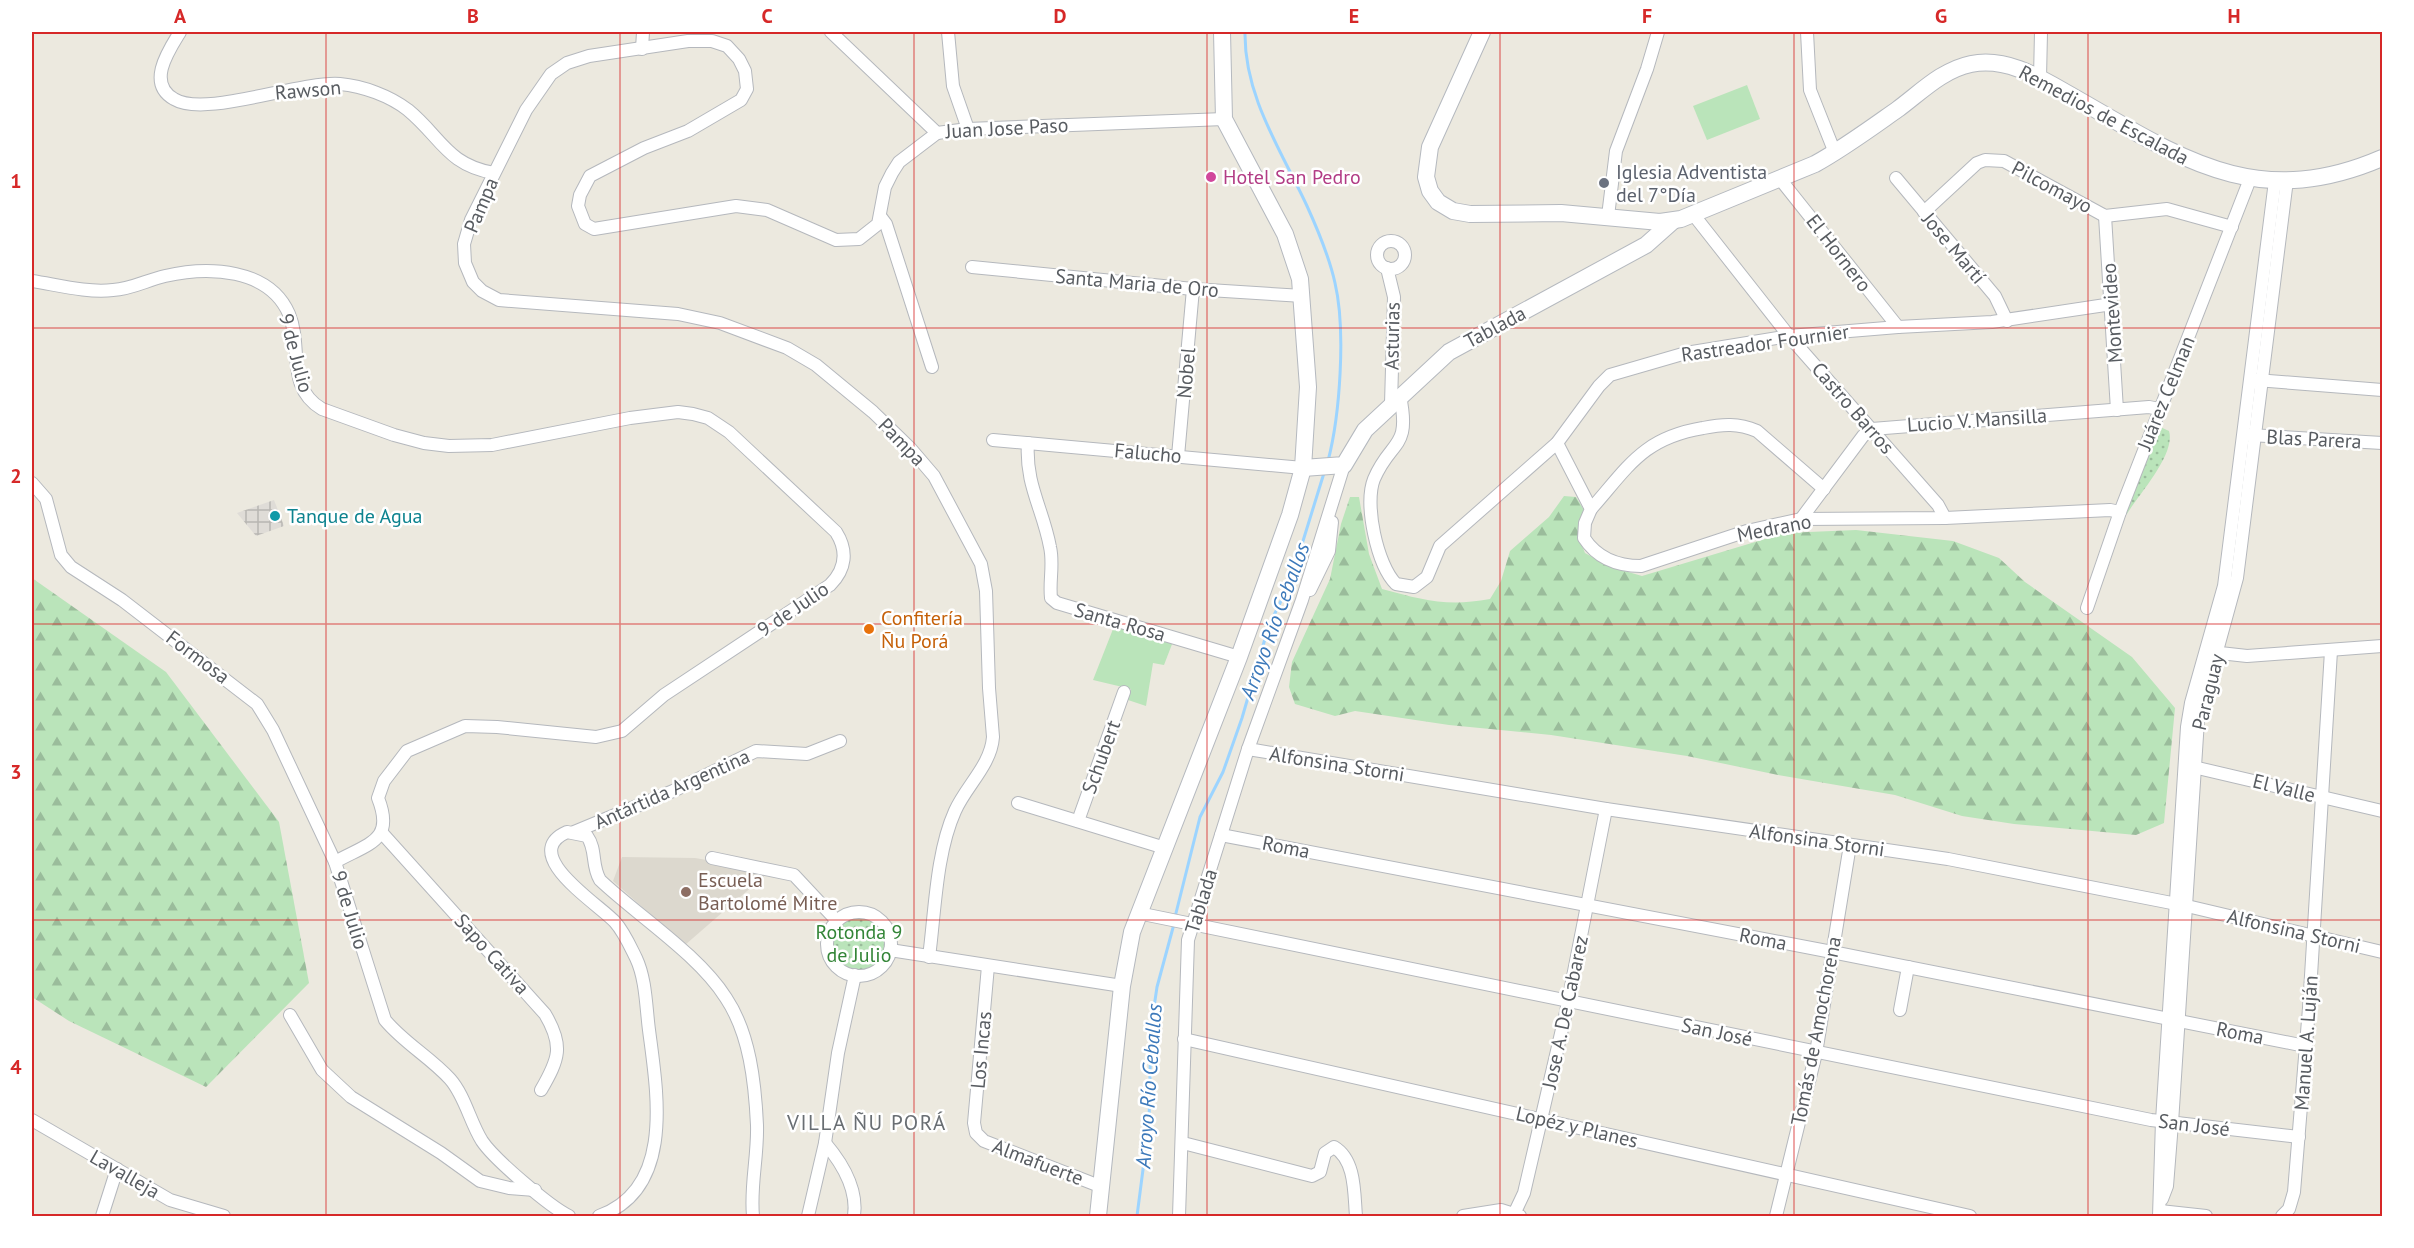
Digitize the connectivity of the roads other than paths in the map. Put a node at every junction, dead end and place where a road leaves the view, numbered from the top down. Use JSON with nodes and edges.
{"nodes":[{"id":1,"x":180,"y":32,"type":"edge"},
{"id":2,"x":644,"y":32,"type":"edge"},
{"id":3,"x":831,"y":32,"type":"edge"},
{"id":4,"x":948,"y":32,"type":"edge"},
{"id":5,"x":1222,"y":32,"type":"edge"},
{"id":6,"x":1482,"y":32,"type":"edge"},
{"id":7,"x":1658,"y":32,"type":"edge"},
{"id":8,"x":1807,"y":32,"type":"edge"},
{"id":9,"x":2041,"y":32,"type":"edge"},
{"id":10,"x":642,"y":49,"type":"junction"},
{"id":11,"x":2040,"y":78,"type":"junction"},
{"id":12,"x":1224,"y":119,"type":"junction"},
{"id":13,"x":968,"y":129,"type":"junction"},
{"id":14,"x":937,"y":133,"type":"junction"},
{"id":15,"x":1835,"y":153,"type":"junction"},
{"id":16,"x":2382,"y":158,"type":"edge"},
{"id":17,"x":494,"y":173,"type":"junction"},
{"id":18,"x":1896,"y":178,"type":"dead end"},
{"id":19,"x":1780,"y":179,"type":"junction"},
{"id":20,"x":2250,"y":179,"type":"junction"},
{"id":21,"x":2281,"y":180,"type":"junction"},
{"id":22,"x":1924,"y":212,"type":"junction"},
{"id":23,"x":1693,"y":214,"type":"junction"},
{"id":24,"x":880,"y":216,"type":"junction"},
{"id":25,"x":1608,"y":216,"type":"junction"},
{"id":26,"x":2105,"y":216,"type":"junction"},
{"id":27,"x":1673,"y":221,"type":"junction"},
{"id":28,"x":2232,"y":227,"type":"junction"},
{"id":29,"x":972,"y":267,"type":"dead end"},
{"id":30,"x":1387,"y":268,"type":"dead end"},
{"id":31,"x":32,"y":281,"type":"edge"},
{"id":32,"x":1194,"y":289,"type":"junction"},
{"id":33,"x":1303,"y":296,"type":"junction"},
{"id":34,"x":2112,"y":304,"type":"junction"},
{"id":35,"x":2007,"y":321,"type":"junction"},
{"id":36,"x":1898,"y":327,"type":"junction"},
{"id":37,"x":1789,"y":336,"type":"junction"},
{"id":38,"x":932,"y":367,"type":"dead end"},
{"id":39,"x":2257,"y":380,"type":"junction"},
{"id":40,"x":2382,"y":390,"type":"edge"},
{"id":41,"x":1395,"y":400,"type":"junction"},
{"id":42,"x":2159,"y":409,"type":"junction"},
{"id":43,"x":2117,"y":410,"type":"junction"},
{"id":44,"x":1872,"y":429,"type":"junction"},
{"id":45,"x":2250,"y":435,"type":"junction"},
{"id":46,"x":993,"y":440,"type":"dead end"},
{"id":47,"x":1028,"y":443,"type":"junction"},
{"id":48,"x":1557,"y":443,"type":"junction"},
{"id":49,"x":2382,"y":443,"type":"edge"},
{"id":50,"x":1178,"y":456,"type":"junction"},
{"id":51,"x":1340,"y":465,"type":"junction"},
{"id":52,"x":1310,"y":467,"type":"junction"},
{"id":53,"x":32,"y":483,"type":"edge"},
{"id":54,"x":1824,"y":489,"type":"junction"},
{"id":55,"x":1591,"y":509,"type":"junction"},
{"id":56,"x":2120,"y":512,"type":"junction"},
{"id":57,"x":1945,"y":518,"type":"junction"},
{"id":58,"x":1802,"y":519,"type":"junction"},
{"id":59,"x":2087,"y":608,"type":"dead end"},
{"id":60,"x":2382,"y":646,"type":"edge"},
{"id":61,"x":2331,"y":651,"type":"junction"},
{"id":62,"x":2212,"y":652,"type":"junction"},
{"id":63,"x":1239,"y":657,"type":"junction"},
{"id":64,"x":1124,"y":692,"type":"dead end"},
{"id":65,"x":840,"y":741,"type":"dead end"},
{"id":66,"x":1248,"y":750,"type":"junction"},
{"id":67,"x":2189,"y":766,"type":"junction"},
{"id":68,"x":2321,"y":797,"type":"junction"},
{"id":69,"x":1018,"y":802,"type":"dead end"},
{"id":70,"x":1606,"y":809,"type":"junction"},
{"id":71,"x":2382,"y":811,"type":"edge"},
{"id":72,"x":1078,"y":821,"type":"junction"},
{"id":73,"x":382,"y":832,"type":"junction"},
{"id":74,"x":574,"y":832,"type":"junction"},
{"id":75,"x":1221,"y":835,"type":"junction"},
{"id":76,"x":1850,"y":845,"type":"junction"},
{"id":77,"x":1165,"y":848,"type":"junction"},
{"id":78,"x":711,"y":858,"type":"dead end"},
{"id":79,"x":335,"y":862,"type":"junction"},
{"id":80,"x":2182,"y":905,"type":"junction"},
{"id":81,"x":1587,"y":906,"type":"junction"},
{"id":82,"x":1138,"y":913,"type":"junction"},
{"id":83,"x":837,"y":921,"type":"junction"},
{"id":84,"x":1189,"y":924,"type":"junction"},
{"id":85,"x":2314,"y":935,"type":"junction"},
{"id":86,"x":890,"y":950,"type":"junction"},
{"id":87,"x":1832,"y":952,"type":"junction"},
{"id":88,"x":2382,"y":952,"type":"edge"},
{"id":89,"x":929,"y":957,"type":"junction"},
{"id":90,"x":988,"y":966,"type":"junction"},
{"id":91,"x":1908,"y":967,"type":"junction"},
{"id":92,"x":855,"y":975,"type":"junction"},
{"id":93,"x":1122,"y":986,"type":"junction"},
{"id":94,"x":1568,"y":1001,"type":"junction"},
{"id":95,"x":1900,"y":1010,"type":"dead end"},
{"id":96,"x":290,"y":1015,"type":"dead end"},
{"id":97,"x":2174,"y":1020,"type":"junction"},
{"id":98,"x":1184,"y":1039,"type":"junction"},
{"id":99,"x":2305,"y":1046,"type":"junction"},
{"id":100,"x":1816,"y":1053,"type":"junction"},
{"id":101,"x":541,"y":1090,"type":"dead end"},
{"id":102,"x":1542,"y":1119,"type":"junction"},
{"id":103,"x":32,"y":1120,"type":"edge"},
{"id":104,"x":2167,"y":1122,"type":"junction"},
{"id":105,"x":976,"y":1134,"type":"joint"},
{"id":106,"x":2299,"y":1137,"type":"junction"},
{"id":107,"x":825,"y":1143,"type":"junction"},
{"id":108,"x":1183,"y":1143,"type":"junction"},
{"id":109,"x":117,"y":1169,"type":"junction"},
{"id":110,"x":1787,"y":1174,"type":"junction"},
{"id":111,"x":1102,"y":1187,"type":"junction"},
{"id":112,"x":535,"y":1190,"type":"junction"},
{"id":113,"x":2160,"y":1211,"type":"edge"},
{"id":114,"x":1518,"y":1214,"type":"edge"},
{"id":115,"x":102,"y":1216,"type":"edge"},
{"id":116,"x":224,"y":1216,"type":"edge"},
{"id":117,"x":569,"y":1216,"type":"edge"},
{"id":118,"x":599,"y":1216,"type":"edge"},
{"id":119,"x":753,"y":1216,"type":"edge"},
{"id":120,"x":808,"y":1216,"type":"edge"},
{"id":121,"x":854,"y":1216,"type":"edge"},
{"id":122,"x":1098,"y":1216,"type":"edge"},
{"id":123,"x":1179,"y":1216,"type":"edge"},
{"id":124,"x":1356,"y":1216,"type":"edge"},
{"id":125,"x":1463,"y":1216,"type":"edge"},
{"id":126,"x":1776,"y":1216,"type":"edge"},
{"id":127,"x":1970,"y":1216,"type":"edge"},
{"id":128,"x":2206,"y":1216,"type":"edge"},
{"id":129,"x":2282,"y":1216,"type":"edge"}],
"edges":[{"from":1,"to":17,"type":"street","name":"Rawson"},
{"from":2,"to":10,"type":"street"},
{"from":3,"to":14,"type":"street","name":"Juan Jose Paso"},
{"from":4,"to":13,"type":"street"},
{"from":5,"to":12,"type":"main road"},
{"from":6,"to":25,"type":"main road","name":"Remedios de Escalada"},
{"from":7,"to":25,"type":"street"},
{"from":8,"to":15,"type":"street"},
{"from":9,"to":11,"type":"street"},
{"from":10,"to":17,"type":"street","name":"Pampa"},
{"from":10,"to":24,"type":"street","name":"Pampa"},
{"from":11,"to":15,"type":"main road","name":"Remedios de Escalada"},
{"from":11,"to":20,"type":"main road","name":"Remedios de Escalada"},
{"from":12,"to":13,"type":"street","name":"Juan Jose Paso"},
{"from":12,"to":33,"type":"main road"},
{"from":13,"to":14,"type":"street","name":"Juan Jose Paso"},
{"from":14,"to":24,"type":"street"},
{"from":15,"to":19,"type":"main road","name":"Remedios de Escalada"},
{"from":16,"to":21,"type":"main road","name":"Remedios de Escalada"},
{"from":17,"to":89,"type":"street","name":"Pampa"},
{"from":18,"to":22,"type":"street","name":"Jose Martí"},
{"from":19,"to":23,"type":"main road","name":"Remedios de Escalada"},
{"from":19,"to":36,"type":"street","name":"El Hornero"},
{"from":20,"to":21,"type":"main road","name":"Remedios de Escalada"},
{"from":20,"to":28,"type":"street","name":"Juárez Celman"},
{"from":21,"to":39,"type":"street","name":"Paraguay"},
{"from":22,"to":26,"type":"street","name":"Pilcomayo"},
{"from":22,"to":35,"type":"street","name":"Jose Martí"},
{"from":23,"to":27,"type":"main road","name":"Remedios de Escalada"},
{"from":23,"to":37,"type":"street","name":"Castro Barros"},
{"from":24,"to":38,"type":"street"},
{"from":25,"to":27,"type":"main road","name":"Remedios de Escalada"},
{"from":26,"to":28,"type":"street","name":"Pilcomayo"},
{"from":26,"to":34,"type":"street","name":"Montevideo"},
{"from":27,"to":41,"type":"main road","name":"Tablada"},
{"from":28,"to":42,"type":"street","name":"Juárez Celman"},
{"from":29,"to":32,"type":"street","name":"Santa Maria de Oro"},
{"from":30,"to":41,"type":"street","name":"Asturias"},
{"from":31,"to":73,"type":"street","name":"9 de Julio"},
{"from":32,"to":33,"type":"street","name":"Santa Maria de Oro"},
{"from":32,"to":50,"type":"street","name":"Nobel"},
{"from":33,"to":52,"type":"main road"},
{"from":34,"to":35,"type":"street","name":"Rastreador Fournier"},
{"from":34,"to":43,"type":"street","name":"Montevideo"},
{"from":35,"to":36,"type":"street","name":"Rastreador Fournier"},
{"from":36,"to":37,"type":"street","name":"Rastreador Fournier"},
{"from":37,"to":44,"type":"street","name":"Castro Barros"},
{"from":37,"to":48,"type":"street","name":"Rastreador Fournier"},
{"from":39,"to":40,"type":"street"},
{"from":39,"to":45,"type":"street","name":"Paraguay"},
{"from":41,"to":48,"type":"street","name":"Rastreador Fournier"},
{"from":41,"to":51,"type":"main road","name":"Tablada"},
{"from":42,"to":43,"type":"street","name":"Lucio V. Mansilla"},
{"from":42,"to":56,"type":"street","name":"Juárez Celman"},
{"from":43,"to":44,"type":"street","name":"Lucio V. Mansilla"},
{"from":44,"to":54,"type":"street"},
{"from":44,"to":57,"type":"street","name":"Castro Barros"},
{"from":45,"to":49,"type":"street","name":"Blas Parera"},
{"from":45,"to":62,"type":"street","name":"Paraguay"},
{"from":46,"to":47,"type":"street","name":"Falucho"},
{"from":47,"to":50,"type":"street","name":"Falucho"},
{"from":47,"to":63,"type":"street","name":"Santa Rosa"},
{"from":48,"to":55,"type":"street"},
{"from":50,"to":52,"type":"street","name":"Falucho"},
{"from":51,"to":52,"type":"main road"},
{"from":51,"to":66,"type":"street","name":"Tablada"},
{"from":52,"to":63,"type":"main road"},
{"from":53,"to":79,"type":"street","name":"Formosa"},
{"from":54,"to":55,"type":"street"},
{"from":54,"to":58,"type":"street"},
{"from":55,"to":58,"type":"street","name":"Medrano"},
{"from":56,"to":57,"type":"street","name":"Medrano"},
{"from":56,"to":59,"type":"street","name":"Juárez Celman"},
{"from":57,"to":58,"type":"street","name":"Medrano"},
{"from":60,"to":61,"type":"street"},
{"from":61,"to":62,"type":"street"},
{"from":61,"to":68,"type":"street","name":"Manuel A. Luján"},
{"from":62,"to":67,"type":"street","name":"Paraguay"},
{"from":63,"to":77,"type":"main road"},
{"from":64,"to":72,"type":"street","name":"Schubert"},
{"from":65,"to":74,"type":"street","name":"Antártida Argentina"},
{"from":66,"to":70,"type":"street","name":"Alfonsina Storni"},
{"from":66,"to":75,"type":"street","name":"Tablada"},
{"from":67,"to":68,"type":"street","name":"El Valle"},
{"from":67,"to":80,"type":"street","name":"Paraguay"},
{"from":68,"to":71,"type":"street","name":"El Valle"},
{"from":68,"to":85,"type":"street","name":"Manuel A. Luján"},
{"from":69,"to":72,"type":"street"},
{"from":70,"to":76,"type":"street","name":"Alfonsina Storni"},
{"from":70,"to":81,"type":"street","name":"Jose A. De Cabarez"},
{"from":72,"to":77,"type":"street"},
{"from":73,"to":79,"type":"street","name":"9 de Julio"},
{"from":73,"to":101,"type":"street","name":"Sapo Cativa"},
{"from":74,"to":118,"type":"street"},
{"from":74,"to":119,"type":"street"},
{"from":75,"to":81,"type":"street","name":"Roma"},
{"from":75,"to":84,"type":"street","name":"Tablada"},
{"from":76,"to":80,"type":"street","name":"Alfonsina Storni"},
{"from":76,"to":87,"type":"street","name":"Tomás de Amochorena"},
{"from":77,"to":82,"type":"main road"},
{"from":78,"to":83,"type":"street"},
{"from":79,"to":112,"type":"street","name":"9 de Julio"},
{"from":80,"to":85,"type":"street","name":"Alfonsina Storni"},
{"from":80,"to":97,"type":"street","name":"Paraguay"},
{"from":81,"to":87,"type":"street","name":"Roma"},
{"from":81,"to":94,"type":"street","name":"Jose A. De Cabarez"},
{"from":82,"to":84,"type":"street","name":"San José"},
{"from":82,"to":93,"type":"main road"},
{"from":83,"to":86,"type":"street"},
{"from":83,"to":92,"type":"street"},
{"from":84,"to":94,"type":"street","name":"San José"},
{"from":84,"to":98,"type":"street","name":"Tablada"},
{"from":85,"to":88,"type":"street","name":"Alfonsina Storni"},
{"from":85,"to":99,"type":"street","name":"Manuel A. Luján"},
{"from":86,"to":89,"type":"street"},
{"from":86,"to":92,"type":"street"},
{"from":87,"to":91,"type":"street","name":"Roma"},
{"from":87,"to":100,"type":"street","name":"Tomás de Amochorena"},
{"from":89,"to":90,"type":"street"},
{"from":90,"to":93,"type":"street"},
{"from":90,"to":105,"type":"street","name":"Los Incas"},
{"from":91,"to":95,"type":"street"},
{"from":91,"to":97,"type":"street","name":"Roma"},
{"from":92,"to":107,"type":"street"},
{"from":93,"to":111,"type":"main road"},
{"from":94,"to":100,"type":"street","name":"San José"},
{"from":94,"to":102,"type":"street","name":"Jose A. De Cabarez"},
{"from":96,"to":112,"type":"street"},
{"from":97,"to":99,"type":"street","name":"Roma"},
{"from":97,"to":104,"type":"street","name":"Paraguay"},
{"from":98,"to":102,"type":"street","name":"Lopéz y Planes"},
{"from":98,"to":108,"type":"street","name":"Tablada"},
{"from":99,"to":106,"type":"street","name":"Manuel A. Luján"},
{"from":100,"to":104,"type":"street","name":"San José"},
{"from":100,"to":110,"type":"street","name":"Tomás de Amochorena"},
{"from":102,"to":110,"type":"street","name":"Lopéz y Planes"},
{"from":102,"to":114,"type":"street","name":"Jose A. De Cabarez"},
{"from":103,"to":109,"type":"street","name":"Lavalleja"},
{"from":104,"to":106,"type":"street","name":"San José"},
{"from":104,"to":113,"type":"street","name":"Paraguay"},
{"from":105,"to":111,"type":"street","name":"Almafuerte"},
{"from":106,"to":129,"type":"street","name":"Manuel A. Luján"},
{"from":107,"to":120,"type":"street"},
{"from":107,"to":121,"type":"street"},
{"from":108,"to":123,"type":"street","name":"Tablada"},
{"from":108,"to":124,"type":"street"},
{"from":109,"to":115,"type":"street"},
{"from":109,"to":116,"type":"street","name":"Lavalleja"},
{"from":110,"to":126,"type":"street","name":"Tomás de Amochorena"},
{"from":110,"to":127,"type":"street","name":"Lopéz y Planes"},
{"from":111,"to":122,"type":"main road"},
{"from":112,"to":117,"type":"street","name":"9 de Julio"},
{"from":113,"to":128,"type":"street"},
{"from":114,"to":125,"type":"street"}]}
